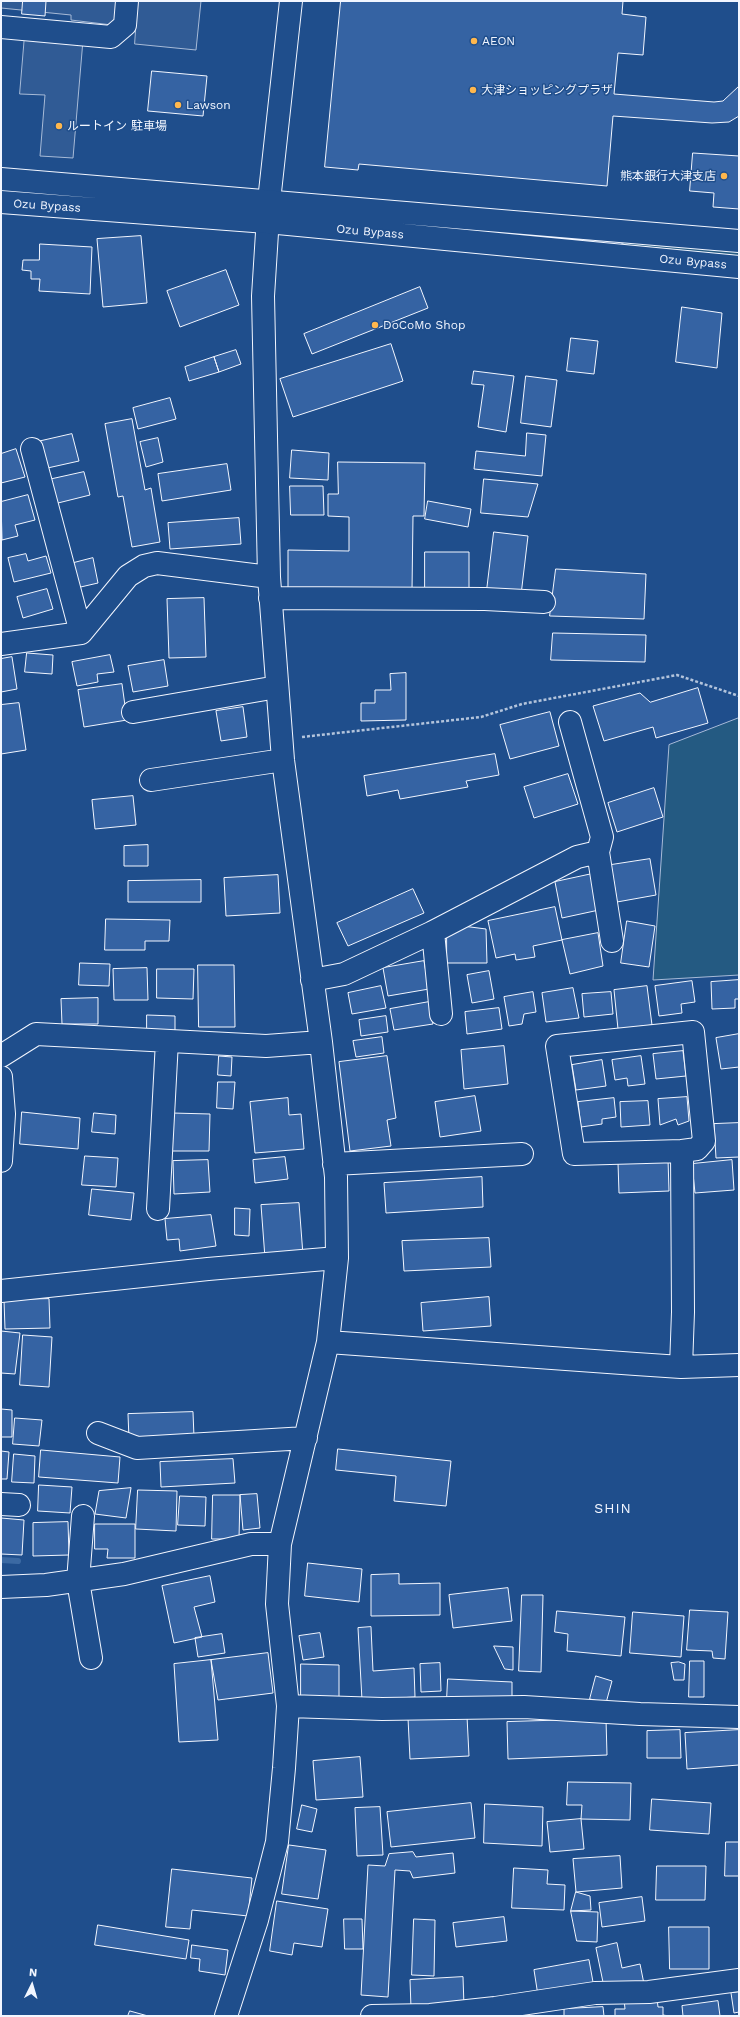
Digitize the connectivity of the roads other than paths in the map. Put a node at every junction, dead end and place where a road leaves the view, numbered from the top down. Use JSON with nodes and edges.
{"nodes":[{"id":1,"x":127,"y":1,"type":"edge"},
{"id":2,"x":290,"y":1,"type":"edge"},
{"id":3,"x":1,"y":27,"type":"edge"},
{"id":4,"x":1,"y":178,"type":"edge"},
{"id":5,"x":1,"y":202,"type":"edge"},
{"id":6,"x":268,"y":212,"type":"junction"},
{"id":7,"x":739,"y":241,"type":"edge"},
{"id":8,"x":739,"y":267,"type":"edge"},
{"id":9,"x":32,"y":449,"type":"dead end"},
{"id":10,"x":270,"y":588,"type":"junction"},
{"id":11,"x":544,"y":602,"type":"dead end"},
{"id":12,"x":82,"y":633,"type":"junction"},
{"id":13,"x":1,"y":644,"type":"edge"},
{"id":14,"x":278,"y":686,"type":"junction"},
{"id":15,"x":133,"y":712,"type":"dead end"},
{"id":16,"x":570,"y":722,"type":"dead end"},
{"id":17,"x":282,"y":750,"type":"junction"},
{"id":18,"x":150,"y":780,"type":"dead end"},
{"id":19,"x":598,"y":852,"type":"junction"},
{"id":20,"x":433,"y":932,"type":"junction"},
{"id":21,"x":612,"y":941,"type":"dead end"},
{"id":22,"x":312,"y":980,"type":"junction"},
{"id":23,"x":441,"y":1014,"type":"dead end"},
{"id":24,"x":167,"y":1041,"type":"junction"},
{"id":25,"x":321,"y":1042,"type":"junction"},
{"id":26,"x":1,"y":1056,"type":"edge"},
{"id":27,"x":1,"y":1077,"type":"edge"},
{"id":28,"x":682,"y":1150,"type":"junction"},
{"id":29,"x":522,"y":1154,"type":"dead end"},
{"id":30,"x":1,"y":1161,"type":"edge"},
{"id":31,"x":334,"y":1164,"type":"junction"},
{"id":32,"x":158,"y":1209,"type":"dead end"},
{"id":33,"x":336,"y":1258,"type":"junction"},
{"id":34,"x":1,"y":1291,"type":"edge"},
{"id":35,"x":328,"y":1342,"type":"junction"},
{"id":36,"x":739,"y":1366,"type":"edge"},
{"id":37,"x":681,"y":1367,"type":"junction"},
{"id":38,"x":98,"y":1433,"type":"dead end"},
{"id":39,"x":306,"y":1438,"type":"junction"},
{"id":40,"x":83,"y":1516,"type":"dead end"},
{"id":41,"x":280,"y":1544,"type":"junction"},
{"id":42,"x":78,"y":1581,"type":"junction"},
{"id":43,"x":1,"y":1587,"type":"edge"},
{"id":44,"x":92,"y":1658,"type":"dead end"},
{"id":45,"x":288,"y":1706,"type":"junction"},
{"id":46,"x":739,"y":1717,"type":"edge"},
{"id":47,"x":739,"y":1980,"type":"edge"},
{"id":48,"x":226,"y":2016,"type":"edge"},
{"id":49,"x":372,"y":2016,"type":"edge"}],
"edges":[{"from":1,"to":3,"type":"main road"},
{"from":2,"to":6,"type":"main road"},
{"from":4,"to":6,"type":"main road","name":"Ozu Bypass"},
{"from":5,"to":6,"type":"main road","name":"Ozu Bypass"},
{"from":6,"to":7,"type":"main road","name":"Ozu Bypass"},
{"from":6,"to":8,"type":"main road","name":"Ozu Bypass"},
{"from":6,"to":10,"type":"main road"},
{"from":9,"to":12,"type":"main road"},
{"from":10,"to":11,"type":"main road"},
{"from":10,"to":12,"type":"main road"},
{"from":10,"to":14,"type":"main road"},
{"from":12,"to":13,"type":"main road"},
{"from":14,"to":15,"type":"main road"},
{"from":14,"to":17,"type":"main road"},
{"from":16,"to":19,"type":"main road"},
{"from":17,"to":18,"type":"main road"},
{"from":17,"to":22,"type":"main road"},
{"from":19,"to":20,"type":"main road"},
{"from":19,"to":21,"type":"main road"},
{"from":20,"to":22,"type":"main road"},
{"from":20,"to":23,"type":"main road"},
{"from":22,"to":25,"type":"main road"},
{"from":24,"to":25,"type":"main road"},
{"from":24,"to":26,"type":"main road"},
{"from":24,"to":32,"type":"main road"},
{"from":25,"to":31,"type":"main road"},
{"from":27,"to":30,"type":"main road"},
{"from":28,"to":28,"type":"main road"},
{"from":28,"to":37,"type":"main road"},
{"from":29,"to":31,"type":"main road"},
{"from":31,"to":33,"type":"main road"},
{"from":33,"to":34,"type":"main road"},
{"from":33,"to":35,"type":"main road"},
{"from":35,"to":37,"type":"main road"},
{"from":35,"to":39,"type":"main road"},
{"from":36,"to":37,"type":"main road"},
{"from":38,"to":39,"type":"main road"},
{"from":39,"to":41,"type":"main road"},
{"from":40,"to":42,"type":"main road"},
{"from":41,"to":42,"type":"main road"},
{"from":41,"to":45,"type":"main road"},
{"from":42,"to":43,"type":"main road"},
{"from":42,"to":44,"type":"main road"},
{"from":45,"to":46,"type":"main road"},
{"from":45,"to":48,"type":"main road"},
{"from":47,"to":49,"type":"main road"}]}
